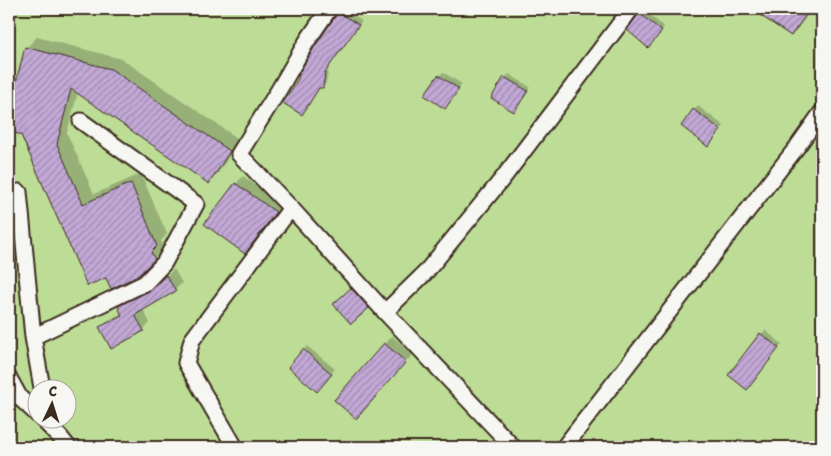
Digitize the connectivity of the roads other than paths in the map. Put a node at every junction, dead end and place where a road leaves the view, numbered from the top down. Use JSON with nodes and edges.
{"nodes":[{"id":1,"x":329,"y":9,"type":"edge"},
{"id":2,"x":631,"y":9,"type":"edge"},
{"id":3,"x":822,"y":112,"type":"edge"},
{"id":4,"x":81,"y":121,"type":"dead end"},
{"id":5,"x":19,"y":192,"type":"dead end"},
{"id":6,"x":291,"y":208,"type":"junction"},
{"id":7,"x":385,"y":312,"type":"junction"},
{"id":8,"x":33,"y":337,"type":"junction"},
{"id":9,"x":9,"y":378,"type":"edge"},
{"id":10,"x":40,"y":378,"type":"edge"},
{"id":11,"x":28,"y":406,"type":"edge"},
{"id":12,"x":51,"y":428,"type":"edge"},
{"id":13,"x":58,"y":428,"type":"edge"},
{"id":14,"x":64,"y":442,"type":"edge"},
{"id":15,"x":235,"y":447,"type":"edge"},
{"id":16,"x":513,"y":447,"type":"edge"},
{"id":17,"x":564,"y":447,"type":"edge"}],
"edges":[{"from":1,"to":6,"type":"lane"},
{"from":2,"to":7,"type":"lane"},
{"from":3,"to":17,"type":"lane"},
{"from":4,"to":8,"type":"lane"},
{"from":5,"to":8,"type":"lane"},
{"from":6,"to":7,"type":"lane"},
{"from":6,"to":15,"type":"lane"},
{"from":7,"to":16,"type":"lane"},
{"from":8,"to":10,"type":"lane"},
{"from":9,"to":11,"type":"lane"},
{"from":12,"to":14,"type":"lane"},
{"from":13,"to":14,"type":"lane"}]}
